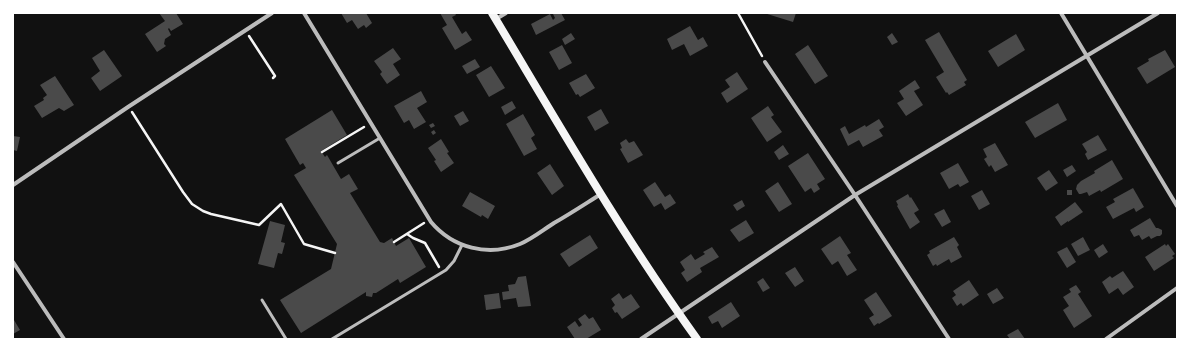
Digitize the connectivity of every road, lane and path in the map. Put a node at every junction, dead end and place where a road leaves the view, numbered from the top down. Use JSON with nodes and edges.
{"nodes":[{"id":1,"x":272,"y":13,"type":"edge"},
{"id":2,"x":304,"y":13,"type":"edge"},
{"id":3,"x":506,"y":13,"type":"edge"},
{"id":4,"x":738,"y":13,"type":"edge"},
{"id":5,"x":1061,"y":13,"type":"edge"},
{"id":6,"x":1158,"y":13,"type":"edge"},
{"id":7,"x":494,"y":16,"type":"edge"},
{"id":8,"x":246,"y":30,"type":"junction"},
{"id":9,"x":1087,"y":56,"type":"junction"},
{"id":10,"x":765,"y":62,"type":"joint"},
{"id":11,"x":273,"y":78,"type":"dead end"},
{"id":12,"x":128,"y":107,"type":"junction"},
{"id":13,"x":357,"y":132,"type":"dead end"},
{"id":14,"x":380,"y":138,"type":"junction"},
{"id":15,"x":322,"y":152,"type":"dead end"},
{"id":16,"x":338,"y":164,"type":"dead end"},
{"id":17,"x":13,"y":185,"type":"edge"},
{"id":18,"x":601,"y":194,"type":"junction"},
{"id":19,"x":855,"y":195,"type":"junction"},
{"id":20,"x":1177,"y":206,"type":"edge"},
{"id":21,"x":417,"y":227,"type":"dead end"},
{"id":22,"x":407,"y":234,"type":"junction"},
{"id":23,"x":394,"y":242,"type":"dead end"},
{"id":24,"x":462,"y":245,"type":"junction"},
{"id":25,"x":335,"y":253,"type":"dead end"},
{"id":26,"x":13,"y":262,"type":"edge"},
{"id":27,"x":442,"y":272,"type":"junction"},
{"id":28,"x":1177,"y":288,"type":"edge"},
{"id":29,"x":262,"y":300,"type":"dead end"},
{"id":30,"x":679,"y":314,"type":"junction"},
{"id":31,"x":64,"y":339,"type":"edge"},
{"id":32,"x":286,"y":339,"type":"edge"},
{"id":33,"x":332,"y":339,"type":"edge"},
{"id":34,"x":641,"y":339,"type":"edge"},
{"id":35,"x":697,"y":339,"type":"edge"},
{"id":36,"x":949,"y":339,"type":"edge"},
{"id":37,"x":1106,"y":339,"type":"edge"}],
"edges":[{"from":1,"to":8,"type":"street"},
{"from":2,"to":14,"type":"street"},
{"from":3,"to":7,"type":"street"},
{"from":4,"to":10,"type":"path"},
{"from":5,"to":9,"type":"street"},
{"from":6,"to":9,"type":"street"},
{"from":7,"to":18,"type":"main road"},
{"from":8,"to":11,"type":"path"},
{"from":8,"to":12,"type":"street"},
{"from":9,"to":19,"type":"street"},
{"from":9,"to":20,"type":"street"},
{"from":10,"to":19,"type":"street"},
{"from":12,"to":17,"type":"street"},
{"from":12,"to":25,"type":"path"},
{"from":13,"to":15,"type":"path"},
{"from":14,"to":16,"type":"lane"},
{"from":14,"to":24,"type":"street"},
{"from":18,"to":24,"type":"street"},
{"from":18,"to":30,"type":"main road"},
{"from":19,"to":30,"type":"street"},
{"from":19,"to":36,"type":"street"},
{"from":21,"to":22,"type":"path"},
{"from":22,"to":23,"type":"path"},
{"from":22,"to":27,"type":"path"},
{"from":24,"to":27,"type":"lane"},
{"from":26,"to":31,"type":"street"},
{"from":27,"to":33,"type":"lane"},
{"from":28,"to":37,"type":"street"},
{"from":29,"to":32,"type":"lane"},
{"from":30,"to":34,"type":"street"},
{"from":30,"to":35,"type":"main road"}]}
